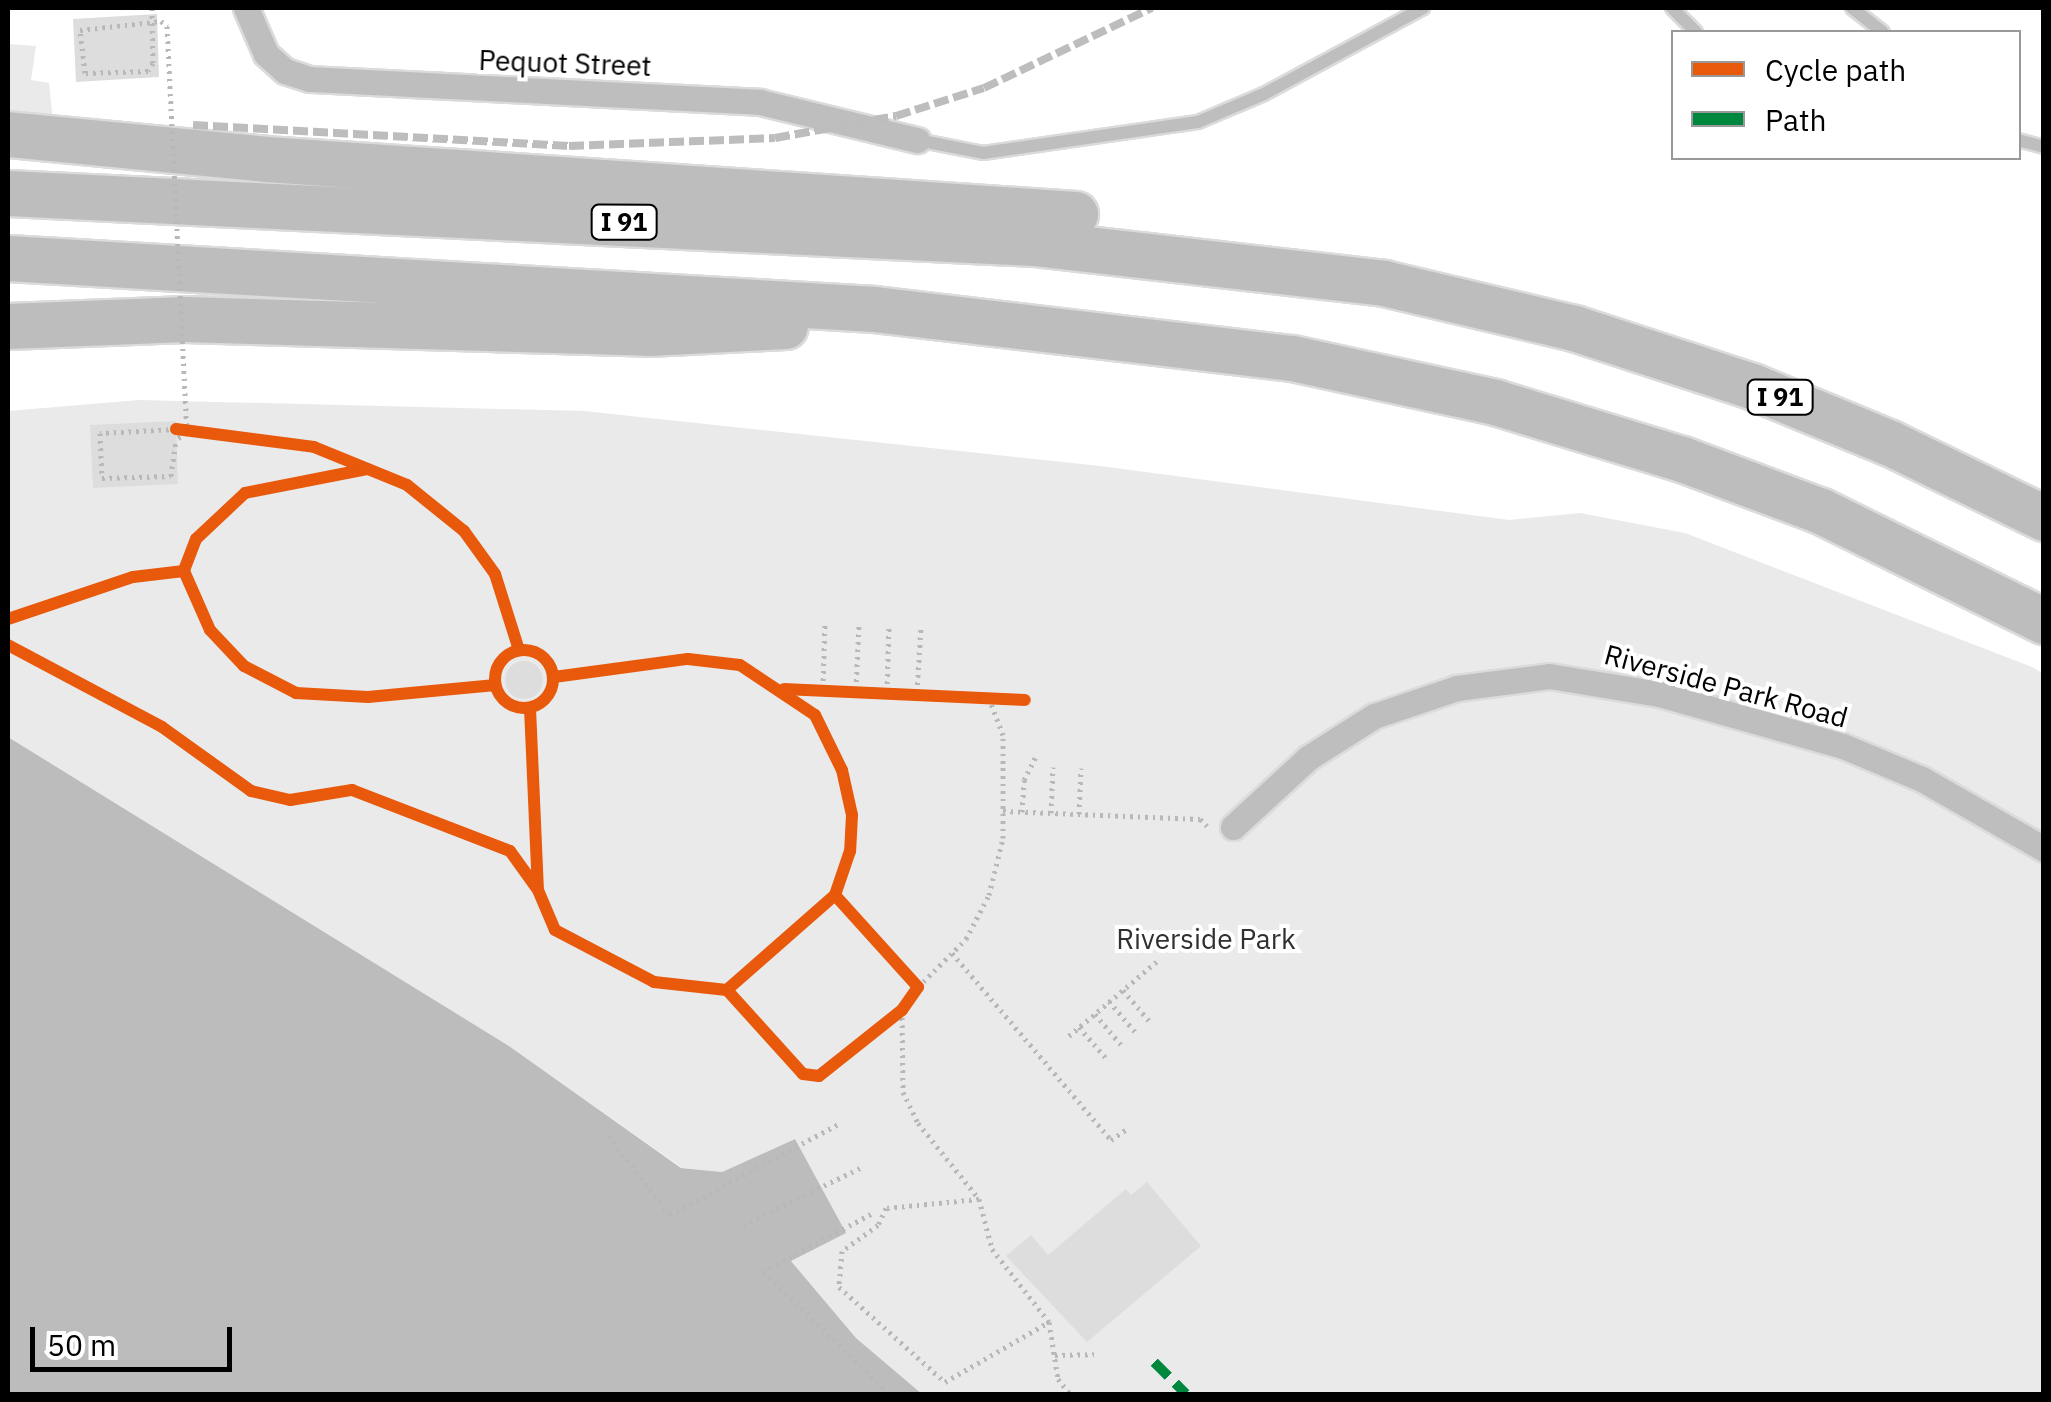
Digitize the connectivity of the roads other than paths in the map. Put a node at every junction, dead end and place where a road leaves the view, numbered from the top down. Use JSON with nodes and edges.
{"nodes":[{"id":1,"x":246,"y":8,"type":"edge"},
{"id":2,"x":1424,"y":8,"type":"edge"},
{"id":3,"x":1672,"y":8,"type":"edge"},
{"id":4,"x":1852,"y":8,"type":"edge"},
{"id":5,"x":1694,"y":30,"type":"edge"},
{"id":6,"x":1880,"y":30,"type":"edge"},
{"id":7,"x":8,"y":134,"type":"edge"},
{"id":8,"x":917,"y":140,"type":"joint"},
{"id":9,"x":8,"y":193,"type":"edge"},
{"id":10,"x":8,"y":258,"type":"edge"},
{"id":11,"x":1239,"y":262,"type":"junction"},
{"id":12,"x":874,"y":309,"type":"junction"},
{"id":13,"x":8,"y":326,"type":"edge"},
{"id":14,"x":304,"y":326,"type":"junction"},
{"id":15,"x":8,"y":353,"type":"edge"},
{"id":16,"x":2044,"y":518,"type":"edge"},
{"id":17,"x":2044,"y":620,"type":"edge"},
{"id":18,"x":1222,"y":828,"type":"road end"},
{"id":19,"x":2044,"y":849,"type":"edge"}],
"edges":[{"from":1,"to":8,"type":"street","name":"Pequot Street"},
{"from":2,"to":8,"type":"lane"},
{"from":3,"to":5,"type":"lane"},
{"from":4,"to":6,"type":"lane"},
{"from":7,"to":11,"type":"highway"},
{"from":9,"to":11,"type":"highway","number":"I 91"},
{"from":10,"to":12,"type":"highway"},
{"from":11,"to":16,"type":"highway","number":"I 91"},
{"from":12,"to":14,"type":"highway"},
{"from":12,"to":17,"type":"highway"},
{"from":13,"to":14,"type":"highway"},
{"from":14,"to":15,"type":"highway"},
{"from":18,"to":19,"type":"street","name":"Riverside Park Road"}]}
